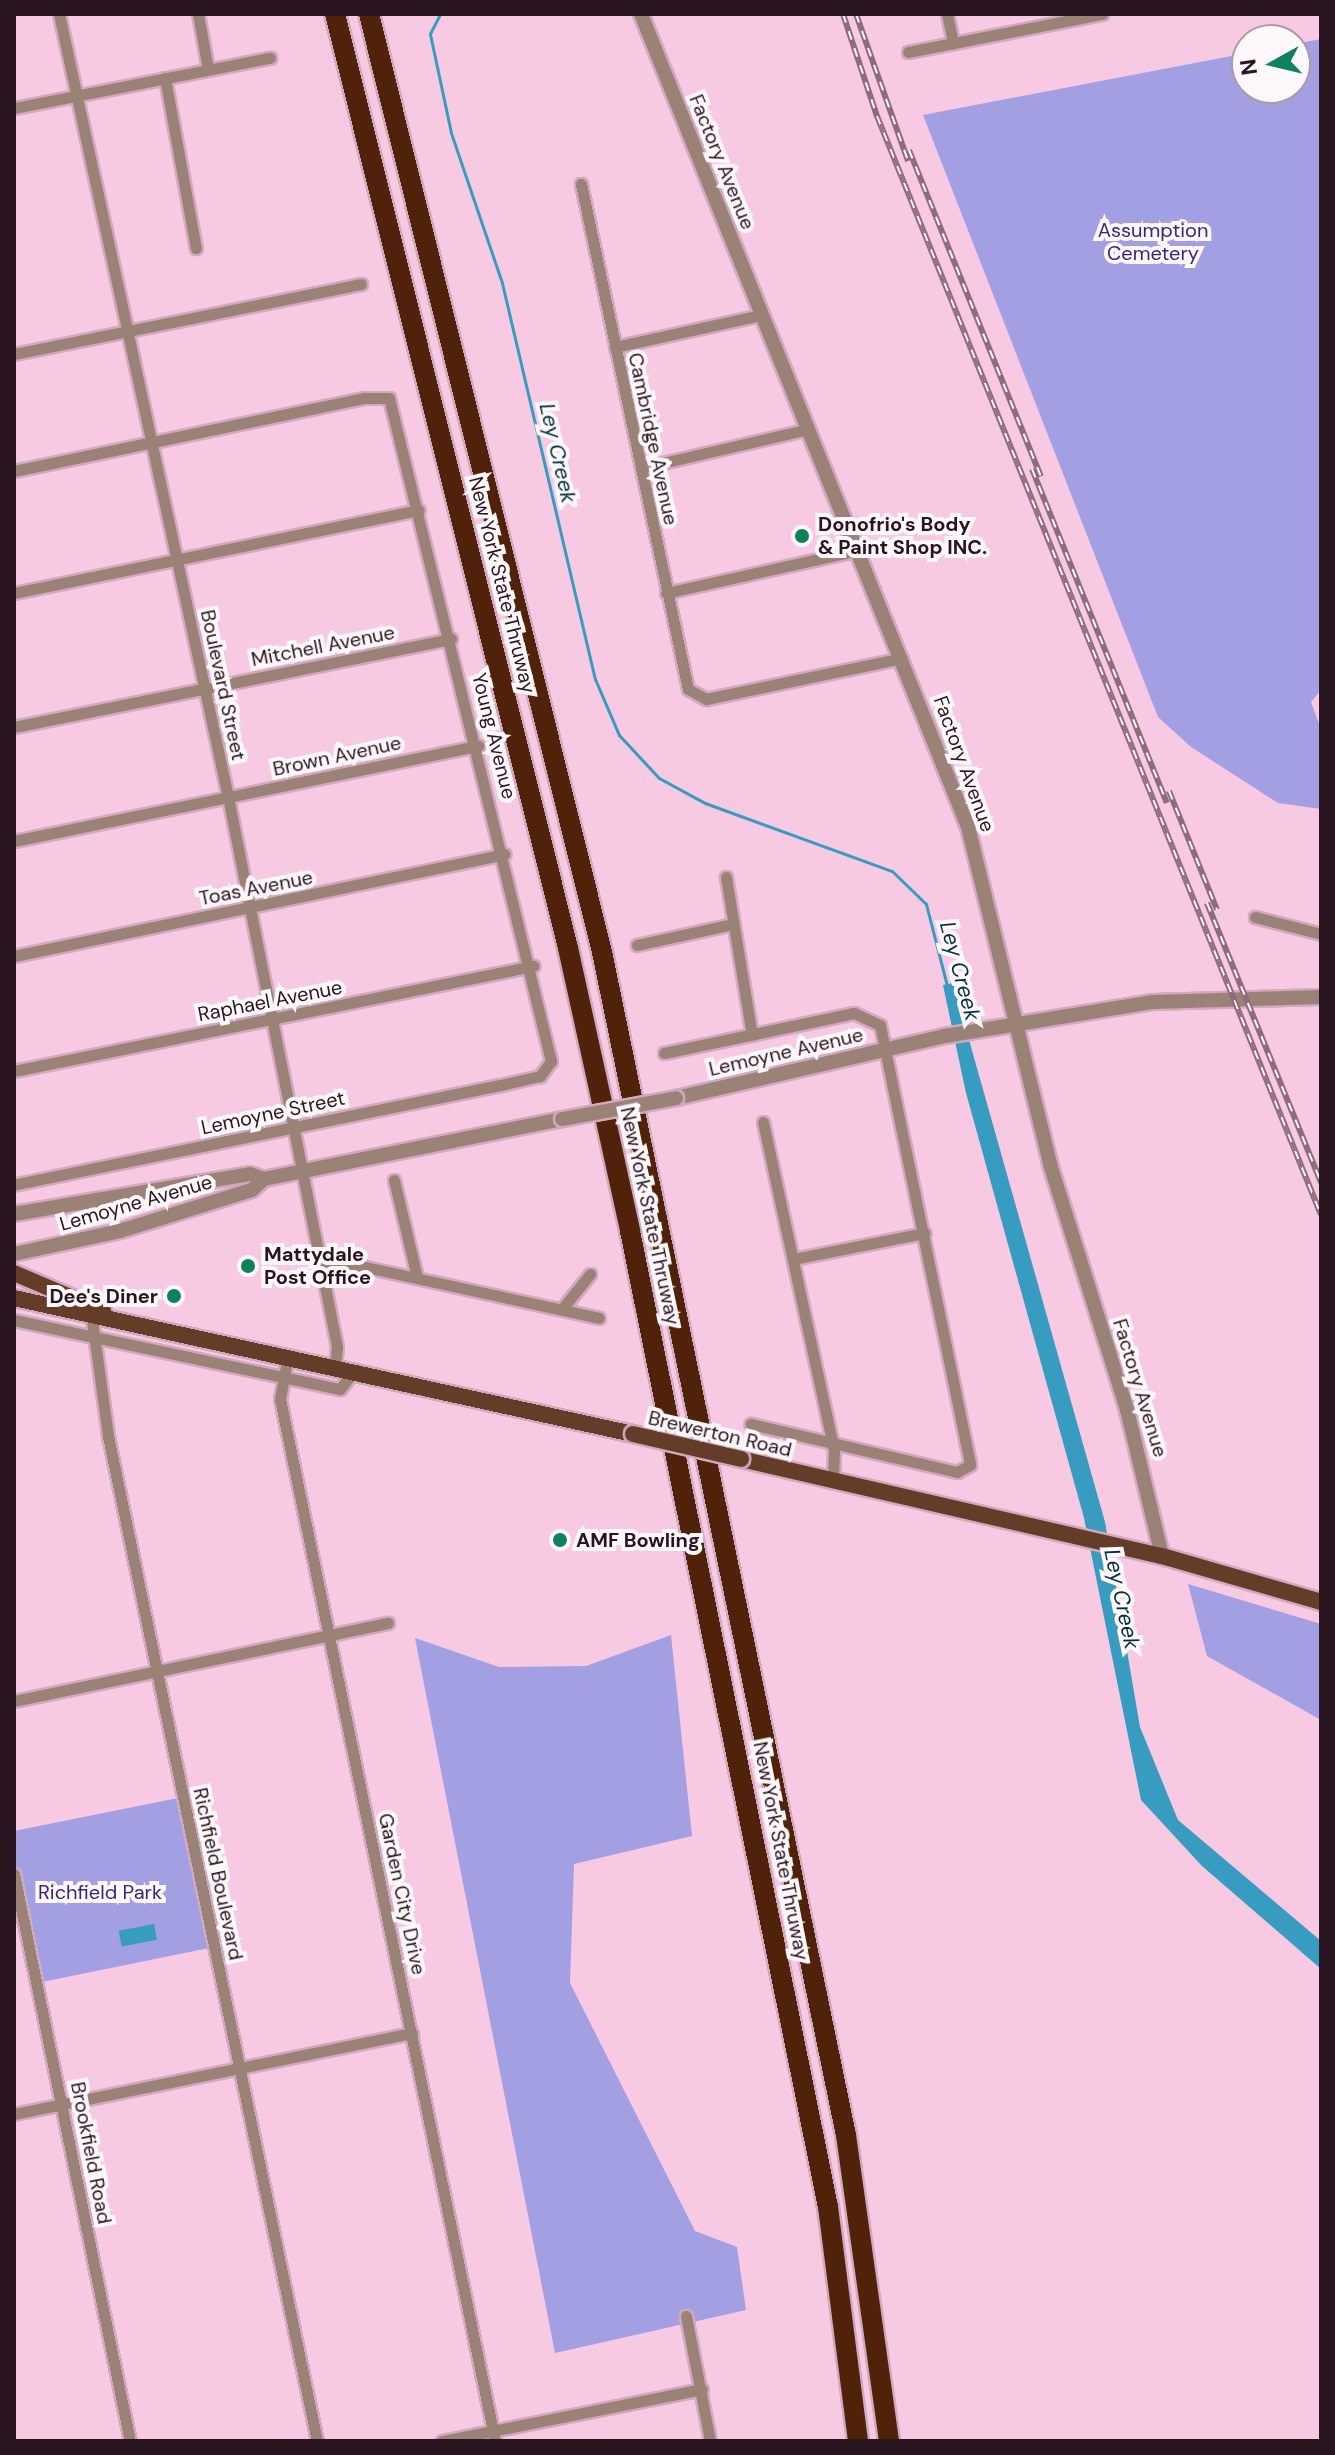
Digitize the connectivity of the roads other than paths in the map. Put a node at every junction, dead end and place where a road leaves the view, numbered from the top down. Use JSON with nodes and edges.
{"nodes":[{"id":1,"x":59,"y":14,"type":"edge"},
{"id":2,"x":198,"y":14,"type":"edge"},
{"id":3,"x":335,"y":14,"type":"edge"},
{"id":4,"x":369,"y":14,"type":"edge"},
{"id":5,"x":641,"y":14,"type":"edge"},
{"id":6,"x":947,"y":14,"type":"edge"},
{"id":7,"x":1102,"y":14,"type":"edge"},
{"id":8,"x":953,"y":43,"type":"junction"},
{"id":9,"x":908,"y":52,"type":"dead end"},
{"id":10,"x":270,"y":58,"type":"dead end"},
{"id":11,"x":208,"y":69,"type":"junction"},
{"id":12,"x":165,"y":78,"type":"junction"},
{"id":13,"x":76,"y":96,"type":"junction"},
{"id":14,"x":14,"y":108,"type":"edge"},
{"id":15,"x":581,"y":184,"type":"dead end"},
{"id":16,"x":196,"y":248,"type":"dead end"},
{"id":17,"x":361,"y":284,"type":"dead end"},
{"id":18,"x":761,"y":315,"type":"junction"},
{"id":19,"x":131,"y":330,"type":"junction"},
{"id":20,"x":615,"y":347,"type":"junction"},
{"id":21,"x":14,"y":354,"type":"edge"},
{"id":22,"x":808,"y":429,"type":"junction"},
{"id":23,"x":154,"y":441,"type":"junction"},
{"id":24,"x":641,"y":468,"type":"junction"},
{"id":25,"x":14,"y":471,"type":"edge"},
{"id":26,"x":419,"y":510,"type":"junction"},
{"id":27,"x":858,"y":550,"type":"junction"},
{"id":28,"x":179,"y":560,"type":"junction"},
{"id":29,"x":14,"y":593,"type":"edge"},
{"id":30,"x":666,"y":593,"type":"junction"},
{"id":31,"x":451,"y":639,"type":"junction"},
{"id":32,"x":902,"y":658,"type":"junction"},
{"id":33,"x":206,"y":688,"type":"junction"},
{"id":34,"x":14,"y":727,"type":"edge"},
{"id":35,"x":478,"y":746,"type":"junction"},
{"id":36,"x":228,"y":797,"type":"junction"},
{"id":37,"x":14,"y":841,"type":"edge"},
{"id":38,"x":505,"y":854,"type":"junction"},
{"id":39,"x":726,"y":877,"type":"dead end"},
{"id":40,"x":251,"y":908,"type":"junction"},
{"id":41,"x":1255,"y":917,"type":"dead end"},
{"id":42,"x":733,"y":924,"type":"junction"},
{"id":43,"x":1321,"y":934,"type":"edge"},
{"id":44,"x":637,"y":945,"type":"dead end"},
{"id":45,"x":14,"y":956,"type":"edge"},
{"id":46,"x":533,"y":966,"type":"junction"},
{"id":47,"x":1321,"y":997,"type":"edge"},
{"id":48,"x":273,"y":1018,"type":"junction"},
{"id":49,"x":1020,"y":1025,"type":"junction"},
{"id":50,"x":752,"y":1035,"type":"junction"},
{"id":51,"x":887,"y":1049,"type":"junction"},
{"id":52,"x":664,"y":1053,"type":"dead end"},
{"id":53,"x":14,"y":1071,"type":"edge"},
{"id":54,"x":540,"y":1076,"type":"joint"},
{"id":55,"x":763,"y":1122,"type":"dead end"},
{"id":56,"x":295,"y":1126,"type":"junction"},
{"id":57,"x":303,"y":1170,"type":"junction"},
{"id":58,"x":264,"y":1179,"type":"junction"},
{"id":59,"x":394,"y":1180,"type":"dead end"},
{"id":60,"x":14,"y":1185,"type":"edge"},
{"id":61,"x":14,"y":1214,"type":"edge"},
{"id":62,"x":924,"y":1233,"type":"junction"},
{"id":63,"x":14,"y":1254,"type":"edge"},
{"id":64,"x":793,"y":1259,"type":"junction"},
{"id":65,"x":321,"y":1264,"type":"junction"},
{"id":66,"x":14,"y":1273,"type":"edge"},
{"id":67,"x":590,"y":1274,"type":"dead end"},
{"id":68,"x":417,"y":1277,"type":"junction"},
{"id":69,"x":14,"y":1298,"type":"edge"},
{"id":70,"x":562,"y":1309,"type":"junction"},
{"id":71,"x":100,"y":1313,"type":"junction"},
{"id":72,"x":599,"y":1318,"type":"dead end"},
{"id":73,"x":14,"y":1320,"type":"edge"},
{"id":74,"x":90,"y":1335,"type":"junction"},
{"id":75,"x":288,"y":1355,"type":"junction"},
{"id":76,"x":335,"y":1366,"type":"junction"},
{"id":77,"x":354,"y":1371,"type":"junction"},
{"id":78,"x":280,"y":1377,"type":"junction"},
{"id":79,"x":751,"y":1424,"type":"dead end"},
{"id":80,"x":832,"y":1443,"type":"junction"},
{"id":81,"x":833,"y":1480,"type":"junction"},
{"id":82,"x":1162,"y":1556,"type":"junction"},
{"id":83,"x":1321,"y":1602,"type":"edge"},
{"id":84,"x":388,"y":1623,"type":"dead end"},
{"id":85,"x":330,"y":1637,"type":"junction"},
{"id":86,"x":158,"y":1670,"type":"junction"},
{"id":87,"x":14,"y":1701,"type":"edge"},
{"id":88,"x":14,"y":1874,"type":"edge"},
{"id":89,"x":412,"y":2033,"type":"junction"},
{"id":90,"x":240,"y":2067,"type":"junction"},
{"id":91,"x":63,"y":2104,"type":"junction"},
{"id":92,"x":14,"y":2114,"type":"edge"},
{"id":93,"x":686,"y":2316,"type":"dead end"},
{"id":94,"x":702,"y":2389,"type":"junction"},
{"id":95,"x":494,"y":2435,"type":"edge"},
{"id":96,"x":130,"y":2441,"type":"edge"},
{"id":97,"x":317,"y":2441,"type":"edge"},
{"id":98,"x":442,"y":2441,"type":"edge"},
{"id":99,"x":710,"y":2441,"type":"edge"},
{"id":100,"x":858,"y":2441,"type":"edge"},
{"id":101,"x":889,"y":2441,"type":"edge"}],
"edges":[{"from":1,"to":13,"type":"street","name":"Boulevard Street"},
{"from":2,"to":11,"type":"street"},
{"from":3,"to":100,"type":"highway","name":"New York State Thruway"},
{"from":4,"to":101,"type":"highway","name":"New York State Thruway"},
{"from":5,"to":18,"type":"street","name":"Factory Avenue"},
{"from":6,"to":8,"type":"street"},
{"from":7,"to":8,"type":"street"},
{"from":8,"to":9,"type":"street"},
{"from":10,"to":11,"type":"street"},
{"from":11,"to":12,"type":"street"},
{"from":12,"to":13,"type":"street"},
{"from":12,"to":16,"type":"street"},
{"from":13,"to":14,"type":"street"},
{"from":13,"to":19,"type":"street","name":"Boulevard Street"},
{"from":15,"to":20,"type":"street","name":"Cambridge Avenue"},
{"from":17,"to":19,"type":"street"},
{"from":18,"to":20,"type":"street"},
{"from":18,"to":22,"type":"street","name":"Factory Avenue"},
{"from":19,"to":21,"type":"street"},
{"from":19,"to":23,"type":"street","name":"Boulevard Street"},
{"from":20,"to":24,"type":"street","name":"Cambridge Avenue"},
{"from":22,"to":24,"type":"street"},
{"from":22,"to":27,"type":"street","name":"Factory Avenue"},
{"from":23,"to":25,"type":"street"},
{"from":23,"to":26,"type":"street","name":"Young Avenue"},
{"from":23,"to":28,"type":"street","name":"Boulevard Street"},
{"from":24,"to":30,"type":"street","name":"Cambridge Avenue"},
{"from":26,"to":28,"type":"street"},
{"from":26,"to":31,"type":"street","name":"Young Avenue"},
{"from":27,"to":30,"type":"street"},
{"from":27,"to":32,"type":"street","name":"Factory Avenue"},
{"from":28,"to":29,"type":"street"},
{"from":28,"to":33,"type":"street","name":"Boulevard Street"},
{"from":30,"to":32,"type":"street","name":"Cambridge Avenue"},
{"from":31,"to":33,"type":"street","name":"Mitchell Avenue"},
{"from":31,"to":35,"type":"street","name":"Young Avenue"},
{"from":32,"to":49,"type":"street","name":"Factory Avenue"},
{"from":33,"to":34,"type":"street","name":"Mitchell Avenue"},
{"from":33,"to":36,"type":"street","name":"Boulevard Street"},
{"from":35,"to":36,"type":"street","name":"Brown Avenue"},
{"from":35,"to":38,"type":"street","name":"Young Avenue"},
{"from":36,"to":37,"type":"street","name":"Brown Avenue"},
{"from":36,"to":40,"type":"street","name":"Boulevard Street"},
{"from":38,"to":40,"type":"street","name":"Toas Avenue"},
{"from":38,"to":46,"type":"street","name":"Young Avenue"},
{"from":39,"to":42,"type":"street"},
{"from":40,"to":45,"type":"street","name":"Toas Avenue"},
{"from":40,"to":48,"type":"street","name":"Boulevard Street"},
{"from":41,"to":43,"type":"street"},
{"from":42,"to":44,"type":"street"},
{"from":42,"to":50,"type":"street"},
{"from":46,"to":48,"type":"street","name":"Raphael Avenue"},
{"from":46,"to":54,"type":"street","name":"Young Avenue"},
{"from":47,"to":49,"type":"street","name":"Lemoyne Avenue"},
{"from":48,"to":53,"type":"street","name":"Raphael Avenue"},
{"from":48,"to":56,"type":"street","name":"Boulevard Street"},
{"from":49,"to":51,"type":"street","name":"Lemoyne Avenue"},
{"from":49,"to":82,"type":"street","name":"Factory Avenue"},
{"from":50,"to":51,"type":"street"},
{"from":50,"to":52,"type":"street"},
{"from":51,"to":57,"type":"street","name":"Lemoyne Avenue","bridge":true},
{"from":51,"to":62,"type":"street"},
{"from":54,"to":56,"type":"street","name":"Lemoyne Street"},
{"from":55,"to":64,"type":"street"},
{"from":56,"to":57,"type":"street","name":"Boulevard Street"},
{"from":56,"to":60,"type":"street","name":"Lemoyne Street"},
{"from":57,"to":58,"type":"street","name":"Lemoyne Avenue"},
{"from":57,"to":65,"type":"street","name":"Boulevard Street"},
{"from":58,"to":61,"type":"street","name":"Lemoyne Avenue"},
{"from":58,"to":63,"type":"street","name":"Lemoyne Avenue"},
{"from":59,"to":68,"type":"street"},
{"from":62,"to":64,"type":"street"},
{"from":62,"to":80,"type":"street"},
{"from":64,"to":80,"type":"street"},
{"from":65,"to":68,"type":"street"},
{"from":65,"to":76,"type":"street","name":"Boulevard Street"},
{"from":66,"to":71,"type":"main road","name":"Brewerton Road"},
{"from":67,"to":70,"type":"street"},
{"from":68,"to":70,"type":"street"},
{"from":69,"to":71,"type":"main road","name":"Brewerton Road"},
{"from":70,"to":72,"type":"street"},
{"from":71,"to":74,"type":"street","name":"Richfield Boulevard"},
{"from":71,"to":75,"type":"main road","name":"Brewerton Road"},
{"from":73,"to":74,"type":"street"},
{"from":74,"to":78,"type":"street"},
{"from":74,"to":86,"type":"street","name":"Richfield Boulevard"},
{"from":75,"to":76,"type":"main road","name":"Brewerton Road"},
{"from":75,"to":78,"type":"street"},
{"from":76,"to":77,"type":"main road","name":"Brewerton Road"},
{"from":77,"to":78,"type":"street"},
{"from":77,"to":81,"type":"main road","name":"Brewerton Road","bridge":true},
{"from":78,"to":85,"type":"street","name":"Garden City Drive"},
{"from":79,"to":80,"type":"street"},
{"from":80,"to":81,"type":"street"},
{"from":81,"to":82,"type":"main road","name":"Brewerton Road"},
{"from":82,"to":83,"type":"main road","name":"Brewerton Road"},
{"from":84,"to":85,"type":"street"},
{"from":85,"to":86,"type":"street"},
{"from":85,"to":89,"type":"street","name":"Garden City Drive"},
{"from":86,"to":87,"type":"street"},
{"from":86,"to":90,"type":"street","name":"Richfield Boulevard"},
{"from":88,"to":91,"type":"street","name":"Brookfield Road"},
{"from":89,"to":90,"type":"street"},
{"from":89,"to":95,"type":"street","name":"Garden City Drive"},
{"from":90,"to":91,"type":"street"},
{"from":90,"to":97,"type":"street","name":"Richfield Boulevard"},
{"from":91,"to":92,"type":"street"},
{"from":91,"to":96,"type":"street","name":"Brookfield Road"},
{"from":93,"to":94,"type":"street"},
{"from":94,"to":95,"type":"street"},
{"from":94,"to":99,"type":"street"},
{"from":95,"to":98,"type":"street"}]}
